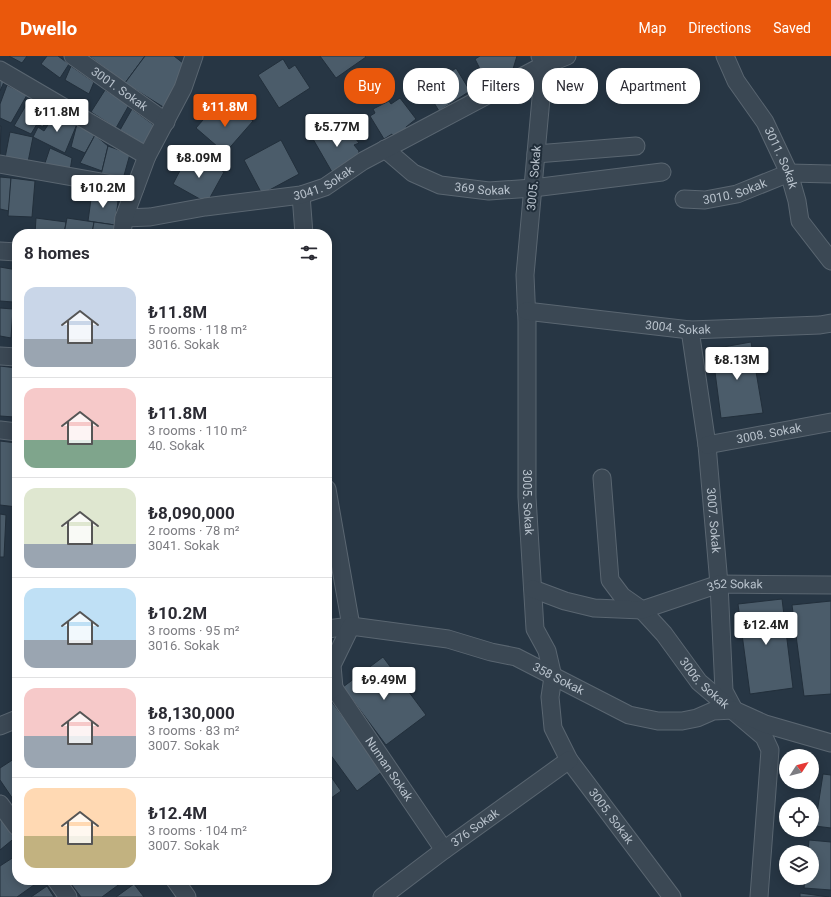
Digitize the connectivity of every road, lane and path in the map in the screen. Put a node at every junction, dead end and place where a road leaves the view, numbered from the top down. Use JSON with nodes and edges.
{"nodes":[{"id":1,"x":74,"y":56,"type":"edge"},
{"id":2,"x":194,"y":56,"type":"edge"},
{"id":3,"x":567,"y":56,"type":"edge"},
{"id":4,"x":725,"y":56,"type":"edge"},
{"id":5,"x":542,"y":60,"type":"edge"},
{"id":6,"x":0,"y":70,"type":"edge"},
{"id":7,"x":166,"y":122,"type":"junction"},
{"id":8,"x":636,"y":146,"type":"dead end"},
{"id":9,"x":384,"y":149,"type":"junction"},
{"id":10,"x":536,"y":154,"type":"junction"},
{"id":11,"x":147,"y":156,"type":"junction"},
{"id":12,"x":0,"y":164,"type":"edge"},
{"id":13,"x":662,"y":172,"type":"dead end"},
{"id":14,"x":789,"y":173,"type":"junction"},
{"id":15,"x":831,"y":174,"type":"edge"},
{"id":16,"x":135,"y":188,"type":"junction"},
{"id":17,"x":533,"y":188,"type":"junction"},
{"id":18,"x":300,"y":195,"type":"junction"},
{"id":19,"x":684,"y":199,"type":"dead end"},
{"id":20,"x":123,"y":226,"type":"edge"},
{"id":21,"x":303,"y":229,"type":"edge"},
{"id":22,"x":0,"y":251,"type":"edge"},
{"id":23,"x":12,"y":252,"type":"edge"},
{"id":24,"x":831,"y":262,"type":"edge"},
{"id":25,"x":526,"y":310,"type":"junction"},
{"id":26,"x":831,"y":323,"type":"edge"},
{"id":27,"x":690,"y":330,"type":"junction"},
{"id":28,"x":0,"y":356,"type":"edge"},
{"id":29,"x":12,"y":357,"type":"edge"},
{"id":30,"x":831,"y":422,"type":"edge"},
{"id":31,"x":0,"y":430,"type":"edge"},
{"id":32,"x":12,"y":431,"type":"edge"},
{"id":33,"x":707,"y":445,"type":"junction"},
{"id":34,"x":602,"y":478,"type":"dead end"},
{"id":35,"x":332,"y":518,"type":"edge"},
{"id":36,"x":719,"y":584,"type":"junction"},
{"id":37,"x":831,"y":585,"type":"edge"},
{"id":38,"x":533,"y":589,"type":"junction"},
{"id":39,"x":642,"y":610,"type":"junction"},
{"id":40,"x":351,"y":626,"type":"junction"},
{"id":41,"x":332,"y":628,"type":"edge"},
{"id":42,"x":332,"y":665,"type":"edge"},
{"id":43,"x":553,"y":677,"type":"junction"},
{"id":44,"x":332,"y":693,"type":"edge"},
{"id":45,"x":734,"y":710,"type":"junction"},
{"id":46,"x":12,"y":721,"type":"edge"},
{"id":47,"x":0,"y":726,"type":"edge"},
{"id":48,"x":831,"y":743,"type":"edge"},
{"id":49,"x":569,"y":760,"type":"junction"},
{"id":50,"x":0,"y":804,"type":"edge"},
{"id":51,"x":12,"y":820,"type":"edge"},
{"id":52,"x":444,"y":850,"type":"junction"},
{"id":53,"x":60,"y":885,"type":"edge"},
{"id":54,"x":179,"y":885,"type":"edge"},
{"id":55,"x":68,"y":897,"type":"edge"},
{"id":56,"x":187,"y":897,"type":"edge"},
{"id":57,"x":382,"y":897,"type":"edge"},
{"id":58,"x":672,"y":897,"type":"edge"},
{"id":59,"x":759,"y":897,"type":"edge"}],
"edges":[{"from":1,"to":7,"type":"street","name":"3001. Sokak"},
{"from":2,"to":7,"type":"street"},
{"from":3,"to":5,"type":"street","name":"3041. Sokak"},
{"from":4,"to":14,"type":"street","name":"3011. Sokak"},
{"from":5,"to":9,"type":"street","name":"3041. Sokak"},
{"from":5,"to":10,"type":"street","name":"3005. Sokak"},
{"from":6,"to":11,"type":"street"},
{"from":7,"to":11,"type":"street"},
{"from":8,"to":10,"type":"street"},
{"from":9,"to":17,"type":"street","name":"369 Sokak"},
{"from":9,"to":18,"type":"street","name":"3041. Sokak"},
{"from":10,"to":17,"type":"street","name":"3005. Sokak"},
{"from":11,"to":16,"type":"street"},
{"from":12,"to":16,"type":"street"},
{"from":13,"to":17,"type":"street","name":"369 Sokak"},
{"from":14,"to":15,"type":"street","name":"3010. Sokak"},
{"from":14,"to":19,"type":"street","name":"3010. Sokak"},
{"from":14,"to":24,"type":"street","name":"3011. Sokak"},
{"from":16,"to":20,"type":"street"},
{"from":17,"to":25,"type":"street","name":"3005. Sokak"},
{"from":18,"to":20,"type":"street","name":"3041. Sokak"},
{"from":18,"to":21,"type":"street"},
{"from":22,"to":23,"type":"street"},
{"from":25,"to":27,"type":"street","name":"3004. Sokak"},
{"from":25,"to":38,"type":"street","name":"3005. Sokak"},
{"from":26,"to":27,"type":"street","name":"3004. Sokak"},
{"from":27,"to":33,"type":"street","name":"3007. Sokak"},
{"from":28,"to":29,"type":"street"},
{"from":30,"to":33,"type":"street","name":"3008. Sokak"},
{"from":31,"to":32,"type":"street"},
{"from":33,"to":36,"type":"street","name":"3007. Sokak"},
{"from":34,"to":39,"type":"street","name":"3006. Sokak"},
{"from":35,"to":40,"type":"street"},
{"from":36,"to":37,"type":"street","name":"352 Sokak"},
{"from":36,"to":39,"type":"street","name":"352 Sokak"},
{"from":36,"to":45,"type":"street","name":"3007. Sokak"},
{"from":38,"to":39,"type":"street"},
{"from":38,"to":43,"type":"street","name":"3005. Sokak"},
{"from":39,"to":45,"type":"street","name":"3006. Sokak"},
{"from":40,"to":41,"type":"street","name":"358 Sokak"},
{"from":40,"to":42,"type":"street"},
{"from":40,"to":43,"type":"street","name":"358 Sokak"},
{"from":43,"to":45,"type":"street","name":"358 Sokak"},
{"from":43,"to":49,"type":"street","name":"3005. Sokak"},
{"from":44,"to":52,"type":"street","name":"Numan Sokak"},
{"from":45,"to":48,"type":"street","name":"358 Sokak"},
{"from":45,"to":59,"type":"street","name":"3006. Sokak"},
{"from":46,"to":47,"type":"street"},
{"from":49,"to":52,"type":"street","name":"376 Sokak"},
{"from":49,"to":58,"type":"street","name":"3005. Sokak"},
{"from":50,"to":51,"type":"street"},
{"from":52,"to":57,"type":"street","name":"376 Sokak"},
{"from":53,"to":55,"type":"street"},
{"from":54,"to":56,"type":"street"}]}
